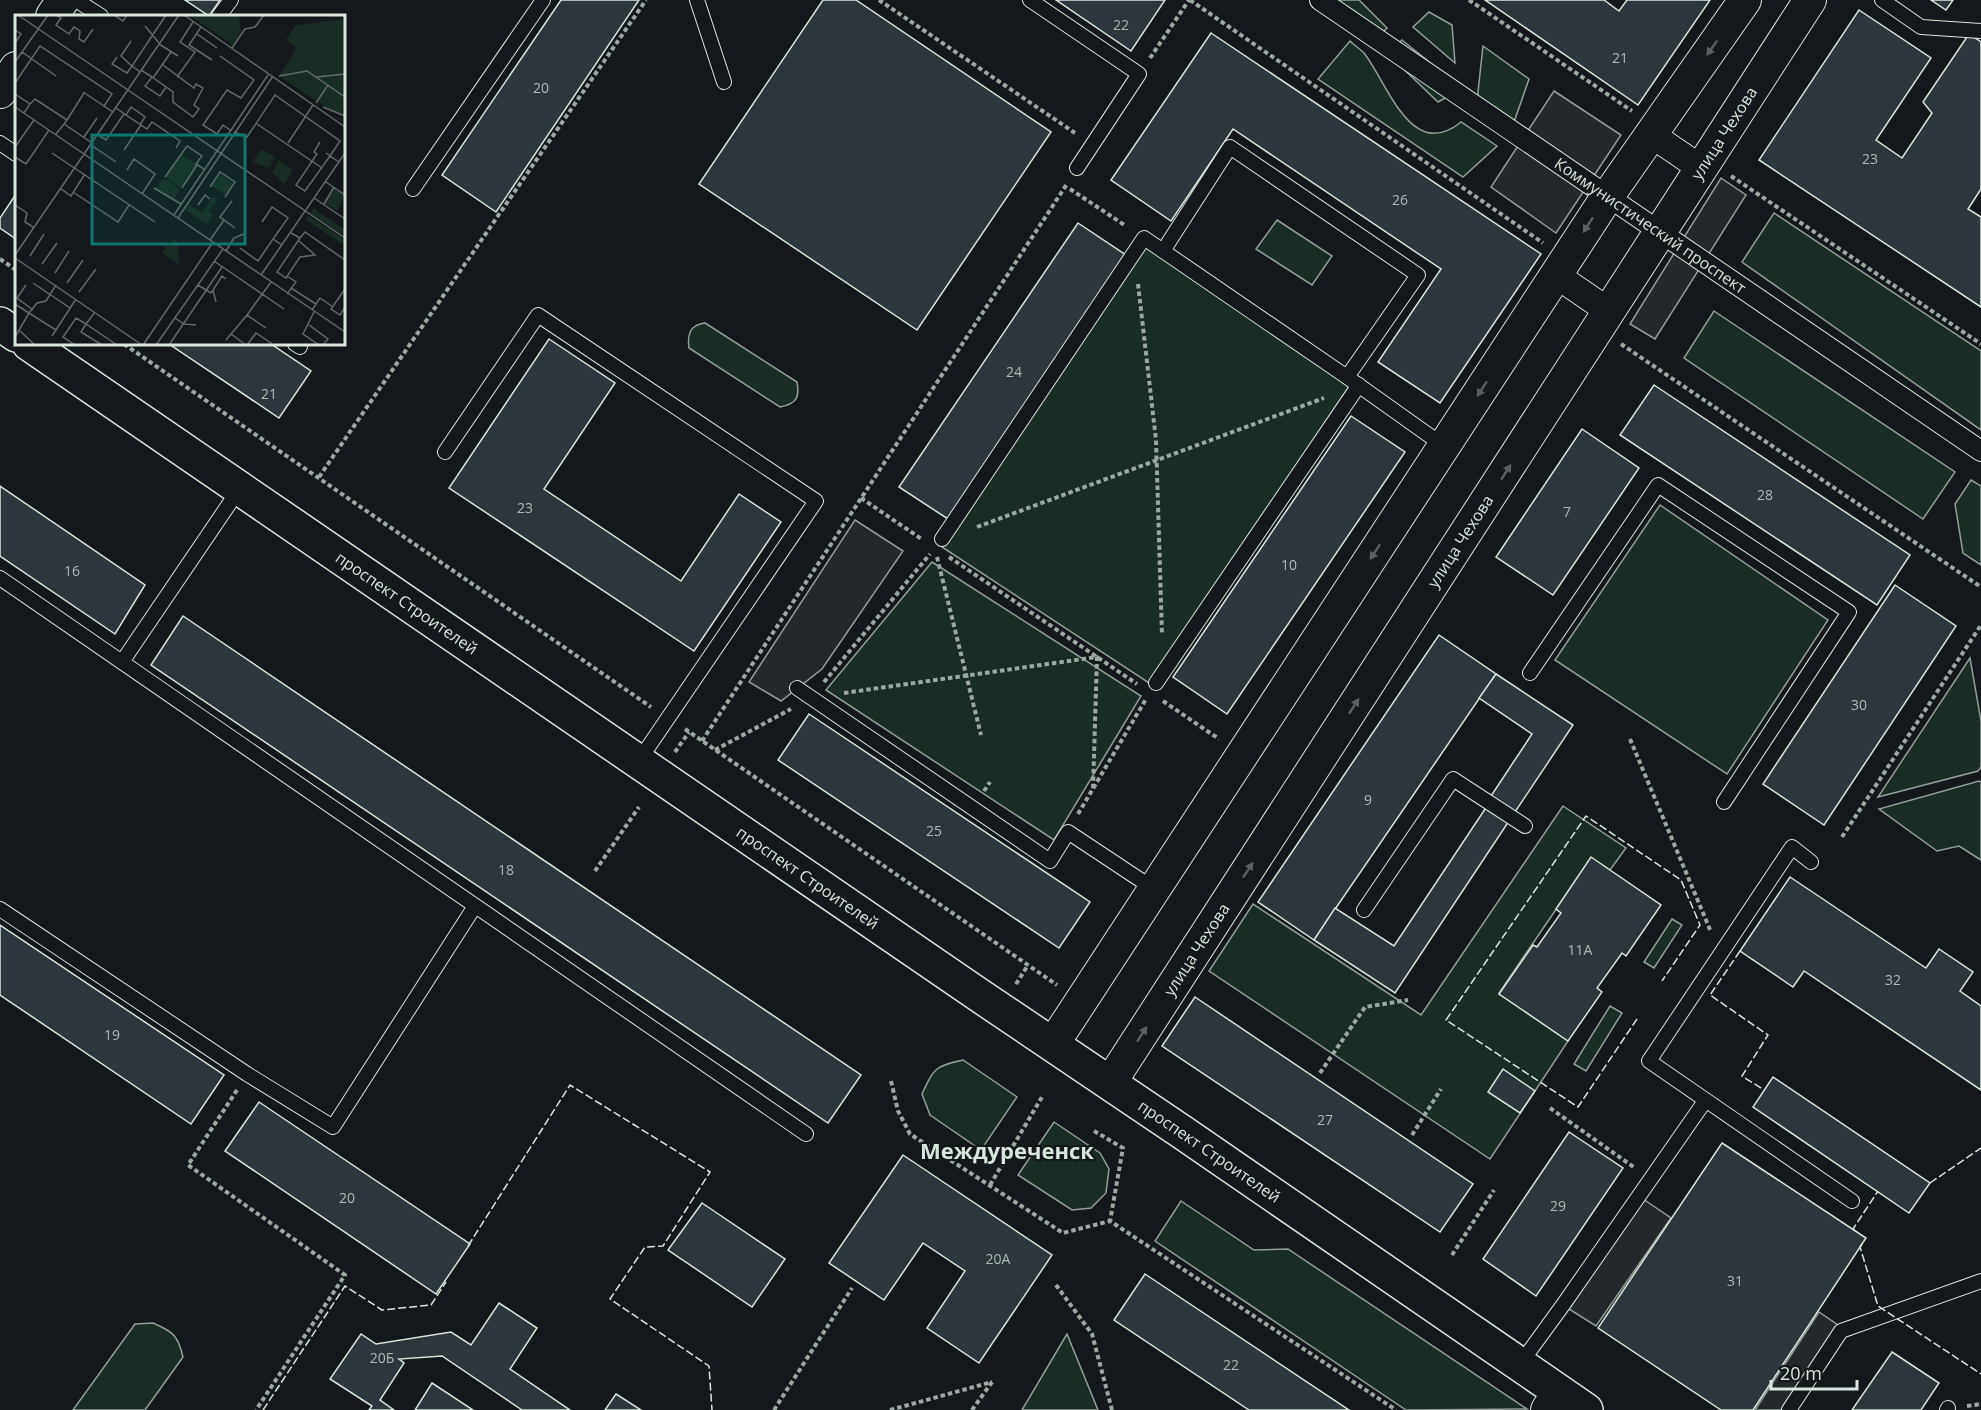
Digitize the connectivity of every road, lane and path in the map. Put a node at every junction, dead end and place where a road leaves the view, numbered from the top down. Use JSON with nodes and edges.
{"nodes":[{"id":1,"x":63,"y":0,"type":"edge"},
{"id":2,"x":76,"y":0,"type":"edge"},
{"id":3,"x":231,"y":0,"type":"edge"},
{"id":4,"x":543,"y":0,"type":"edge"},
{"id":5,"x":646,"y":0,"type":"edge"},
{"id":6,"x":697,"y":0,"type":"edge"},
{"id":7,"x":879,"y":0,"type":"edge"},
{"id":8,"x":1030,"y":0,"type":"edge"},
{"id":9,"x":1190,"y":0,"type":"edge"},
{"id":10,"x":1320,"y":0,"type":"edge"},
{"id":11,"x":1469,"y":0,"type":"edge"},
{"id":12,"x":1745,"y":0,"type":"edge"},
{"id":13,"x":1810,"y":0,"type":"edge"},
{"id":14,"x":1882,"y":0,"type":"edge"},
{"id":15,"x":53,"y":15,"type":"edge"},
{"id":16,"x":99,"y":15,"type":"edge"},
{"id":17,"x":220,"y":15,"type":"edge"},
{"id":18,"x":1981,"y":31,"type":"edge"},
{"id":19,"x":15,"y":70,"type":"edge"},
{"id":20,"x":1139,"y":74,"type":"junction"},
{"id":21,"x":724,"y":82,"type":"dead end"},
{"id":22,"x":0,"y":92,"type":"edge"},
{"id":23,"x":1655,"y":131,"type":"junction"},
{"id":24,"x":0,"y":143,"type":"edge"},
{"id":25,"x":1093,"y":145,"type":"junction"},
{"id":26,"x":15,"y":153,"type":"edge"},
{"id":27,"x":1705,"y":165,"type":"junction"},
{"id":28,"x":1077,"y":168,"type":"joint"},
{"id":29,"x":1065,"y":186,"type":"junction"},
{"id":30,"x":413,"y":189,"type":"dead end"},
{"id":31,"x":1608,"y":196,"type":"junction"},
{"id":32,"x":1660,"y":233,"type":"junction"},
{"id":33,"x":1144,"y":238,"type":"junction"},
{"id":34,"x":1163,"y":251,"type":"junction"},
{"id":35,"x":1134,"y":255,"type":"junction"},
{"id":36,"x":0,"y":259,"type":"edge"},
{"id":37,"x":1561,"y":267,"type":"junction"},
{"id":38,"x":15,"y":269,"type":"edge"},
{"id":39,"x":0,"y":324,"type":"edge"},
{"id":40,"x":1611,"y":326,"type":"junction"},
{"id":41,"x":15,"y":334,"type":"edge"},
{"id":42,"x":1981,"y":344,"type":"edge"},
{"id":43,"x":30,"y":345,"type":"edge"},
{"id":44,"x":125,"y":345,"type":"edge"},
{"id":45,"x":1353,"y":381,"type":"junction"},
{"id":46,"x":1444,"y":446,"type":"junction"},
{"id":47,"x":1981,"y":451,"type":"edge"},
{"id":48,"x":445,"y":452,"type":"dead end"},
{"id":49,"x":1157,"y":460,"type":"junction"},
{"id":50,"x":319,"y":477,"type":"junction"},
{"id":51,"x":240,"y":488,"type":"junction"},
{"id":52,"x":861,"y":498,"type":"junction"},
{"id":53,"x":939,"y":544,"type":"junction"},
{"id":54,"x":0,"y":578,"type":"edge"},
{"id":55,"x":1981,"y":586,"type":"edge"},
{"id":56,"x":1981,"y":625,"type":"edge"},
{"id":57,"x":1097,"y":657,"type":"junction"},
{"id":58,"x":122,"y":662,"type":"junction"},
{"id":59,"x":1530,"y":673,"type":"dead end"},
{"id":60,"x":967,"y":675,"type":"junction"},
{"id":61,"x":1156,"y":683,"type":"junction"},
{"id":62,"x":797,"y":688,"type":"dead end"},
{"id":63,"x":810,"y":698,"type":"junction"},
{"id":64,"x":669,"y":719,"type":"junction"},
{"id":65,"x":981,"y":735,"type":"dead end"},
{"id":66,"x":1630,"y":739,"type":"dead end"},
{"id":67,"x":702,"y":741,"type":"junction"},
{"id":68,"x":716,"y":750,"type":"junction"},
{"id":69,"x":1242,"y":754,"type":"junction"},
{"id":70,"x":638,"y":762,"type":"junction"},
{"id":71,"x":1093,"y":789,"type":"junction"},
{"id":72,"x":1724,"y":802,"type":"dead end"},
{"id":73,"x":639,"y":807,"type":"dead end"},
{"id":74,"x":1525,"y":826,"type":"dead end"},
{"id":75,"x":1068,"y":832,"type":"junction"},
{"id":76,"x":1842,"y":837,"type":"dead end"},
{"id":77,"x":1811,"y":862,"type":"dead end"},
{"id":78,"x":595,"y":871,"type":"dead end"},
{"id":79,"x":1154,"y":889,"type":"junction"},
{"id":80,"x":475,"y":906,"type":"junction"},
{"id":81,"x":0,"y":909,"type":"edge"},
{"id":82,"x":1364,"y":910,"type":"dead end"},
{"id":83,"x":1721,"y":954,"type":"junction"},
{"id":84,"x":1028,"y":965,"type":"junction"},
{"id":85,"x":1016,"y":985,"type":"dead end"},
{"id":86,"x":1063,"y":989,"type":"dead end"},
{"id":87,"x":1408,"y":1000,"type":"dead end"},
{"id":88,"x":1053,"y":1044,"type":"junction"},
{"id":89,"x":1320,"y":1073,"type":"dead end"},
{"id":90,"x":247,"y":1074,"type":"junction"},
{"id":91,"x":891,"y":1081,"type":"dead end"},
{"id":92,"x":1110,"y":1083,"type":"junction"},
{"id":93,"x":1441,"y":1089,"type":"dead end"},
{"id":94,"x":1042,"y":1097,"type":"dead end"},
{"id":95,"x":1705,"y":1101,"type":"junction"},
{"id":96,"x":1550,"y":1108,"type":"dead end"},
{"id":97,"x":1094,"y":1131,"type":"dead end"},
{"id":98,"x":806,"y":1134,"type":"dead end"},
{"id":99,"x":1412,"y":1135,"type":"dead end"},
{"id":100,"x":1651,"y":1179,"type":"junction"},
{"id":101,"x":990,"y":1185,"type":"junction"},
{"id":102,"x":1494,"y":1190,"type":"dead end"},
{"id":103,"x":1851,"y":1201,"type":"dead end"},
{"id":104,"x":1110,"y":1221,"type":"junction"},
{"id":105,"x":1452,"y":1255,"type":"dead end"},
{"id":106,"x":1981,"y":1281,"type":"edge"},
{"id":107,"x":1056,"y":1285,"type":"dead end"},
{"id":108,"x":852,"y":1288,"type":"dead end"},
{"id":109,"x":1520,"y":1364,"type":"junction"},
{"id":110,"x":1553,"y":1401,"type":"edge"},
{"id":111,"x":256,"y":1410,"type":"edge"},
{"id":112,"x":774,"y":1410,"type":"edge"},
{"id":113,"x":890,"y":1410,"type":"edge"},
{"id":114,"x":972,"y":1410,"type":"edge"},
{"id":115,"x":1112,"y":1410,"type":"edge"},
{"id":116,"x":1396,"y":1410,"type":"edge"},
{"id":117,"x":1586,"y":1410,"type":"edge"},
{"id":118,"x":1789,"y":1410,"type":"edge"}],
"edges":[{"from":1,"to":15,"type":"street"},
{"from":2,"to":16,"type":"lane"},
{"from":3,"to":17,"type":"lane"},
{"from":4,"to":30,"type":"lane"},
{"from":5,"to":50,"type":"path"},
{"from":6,"to":21,"type":"lane"},
{"from":7,"to":25,"type":"path"},
{"from":8,"to":20,"type":"lane"},
{"from":9,"to":20,"type":"path"},
{"from":9,"to":37,"type":"path"},
{"from":10,"to":31,"type":"street","name":"Коммунистический проспект"},
{"from":11,"to":23,"type":"path"},
{"from":12,"to":23,"type":"street","one_way":true},
{"from":13,"to":27,"type":"street","name":"улица Чехова"},
{"from":14,"to":18,"type":"lane"},
{"from":19,"to":22,"type":"street"},
{"from":20,"to":25,"type":"lane"},
{"from":23,"to":27,"type":"street"},
{"from":23,"to":31,"type":"street"},
{"from":24,"to":26,"type":"lane"},
{"from":25,"to":28,"type":"lane"},
{"from":27,"to":32,"type":"street","name":"улица Чехова"},
{"from":27,"to":42,"type":"path"},
{"from":28,"to":29,"type":"path"},
{"from":29,"to":33,"type":"path"},
{"from":29,"to":52,"type":"path"},
{"from":31,"to":32,"type":"street","name":"Коммунистический проспект"},
{"from":31,"to":37,"type":"street","one_way":true},
{"from":32,"to":40,"type":"street","name":"улица Чехова"},
{"from":32,"to":47,"type":"street","name":"Коммунистический проспект"},
{"from":33,"to":34,"type":"lane"},
{"from":33,"to":35,"type":"lane"},
{"from":34,"to":45,"type":"lane"},
{"from":34,"to":45,"type":"lane"},
{"from":35,"to":49,"type":"path"},
{"from":35,"to":53,"type":"lane"},
{"from":36,"to":38,"type":"path"},
{"from":37,"to":40,"type":"street"},
{"from":37,"to":46,"type":"street","one_way":true},
{"from":39,"to":41,"type":"main road"},
{"from":40,"to":55,"type":"path"},
{"from":92,"to":40,"type":"street","name":"улица Чехова","one_way":true},
{"from":43,"to":51,"type":"main road","name":"проспект Строителей"},
{"from":44,"to":50,"type":"path"},
{"from":45,"to":46,"type":"lane"},
{"from":45,"to":49,"type":"path"},
{"from":45,"to":61,"type":"lane"},
{"from":46,"to":69,"type":"street","one_way":true},
{"from":48,"to":64,"type":"lane"},
{"from":49,"to":53,"type":"path"},
{"from":49,"to":61,"type":"path"},
{"from":50,"to":64,"type":"path"},
{"from":51,"to":58,"type":"lane"},
{"from":51,"to":70,"type":"main road","name":"проспект Строителей"},
{"from":52,"to":53,"type":"path"},
{"from":52,"to":67,"type":"path"},
{"from":53,"to":57,"type":"path"},
{"from":53,"to":60,"type":"path"},
{"from":53,"to":63,"type":"path"},
{"from":54,"to":58,"type":"lane"},
{"from":56,"to":76,"type":"path"},
{"from":57,"to":60,"type":"path"},
{"from":57,"to":61,"type":"path"},
{"from":57,"to":71,"type":"path"},
{"from":58,"to":80,"type":"lane"},
{"from":59,"to":72,"type":"lane"},
{"from":60,"to":63,"type":"path"},
{"from":60,"to":65,"type":"path"},
{"from":61,"to":69,"type":"path"},
{"from":61,"to":71,"type":"path"},
{"from":62,"to":63,"type":"lane"},
{"from":63,"to":68,"type":"path"},
{"from":63,"to":75,"type":"lane"},
{"from":64,"to":67,"type":"path"},
{"from":64,"to":70,"type":"lane"},
{"from":66,"to":83,"type":"path"},
{"from":67,"to":68,"type":"path"},
{"from":68,"to":84,"type":"path"},
{"from":69,"to":79,"type":"street"},
{"from":70,"to":88,"type":"main road","name":"проспект Строителей"},
{"from":71,"to":75,"type":"path"},
{"from":73,"to":78,"type":"path"},
{"from":74,"to":82,"type":"lane"},
{"from":75,"to":79,"type":"lane"},
{"from":77,"to":83,"type":"lane"},
{"from":79,"to":88,"type":"street"},
{"from":80,"to":90,"type":"lane"},
{"from":80,"to":98,"type":"lane"},
{"from":81,"to":90,"type":"lane"},
{"from":83,"to":95,"type":"lane"},
{"from":84,"to":85,"type":"path"},
{"from":84,"to":86,"type":"path"},
{"from":87,"to":89,"type":"path"},
{"from":88,"to":92,"type":"main road","name":"проспект Строителей"},
{"from":90,"to":111,"type":"path"},
{"from":91,"to":101,"type":"path"},
{"from":92,"to":109,"type":"main road","name":"проспект Строителей"},
{"from":93,"to":99,"type":"path"},
{"from":94,"to":101,"type":"path"},
{"from":95,"to":100,"type":"lane"},
{"from":95,"to":103,"type":"lane"},
{"from":96,"to":100,"type":"path"},
{"from":97,"to":104,"type":"path"},
{"from":100,"to":109,"type":"lane"},
{"from":101,"to":104,"type":"path"},
{"from":102,"to":105,"type":"path"},
{"from":104,"to":116,"type":"path"},
{"from":106,"to":118,"type":"lane"},
{"from":107,"to":115,"type":"path"},
{"from":108,"to":112,"type":"path"},
{"from":109,"to":110,"type":"main road","name":"проспект Строителей"},
{"from":110,"to":117,"type":"main road","name":"проспект Строителей"},
{"from":113,"to":114,"type":"path"}]}
